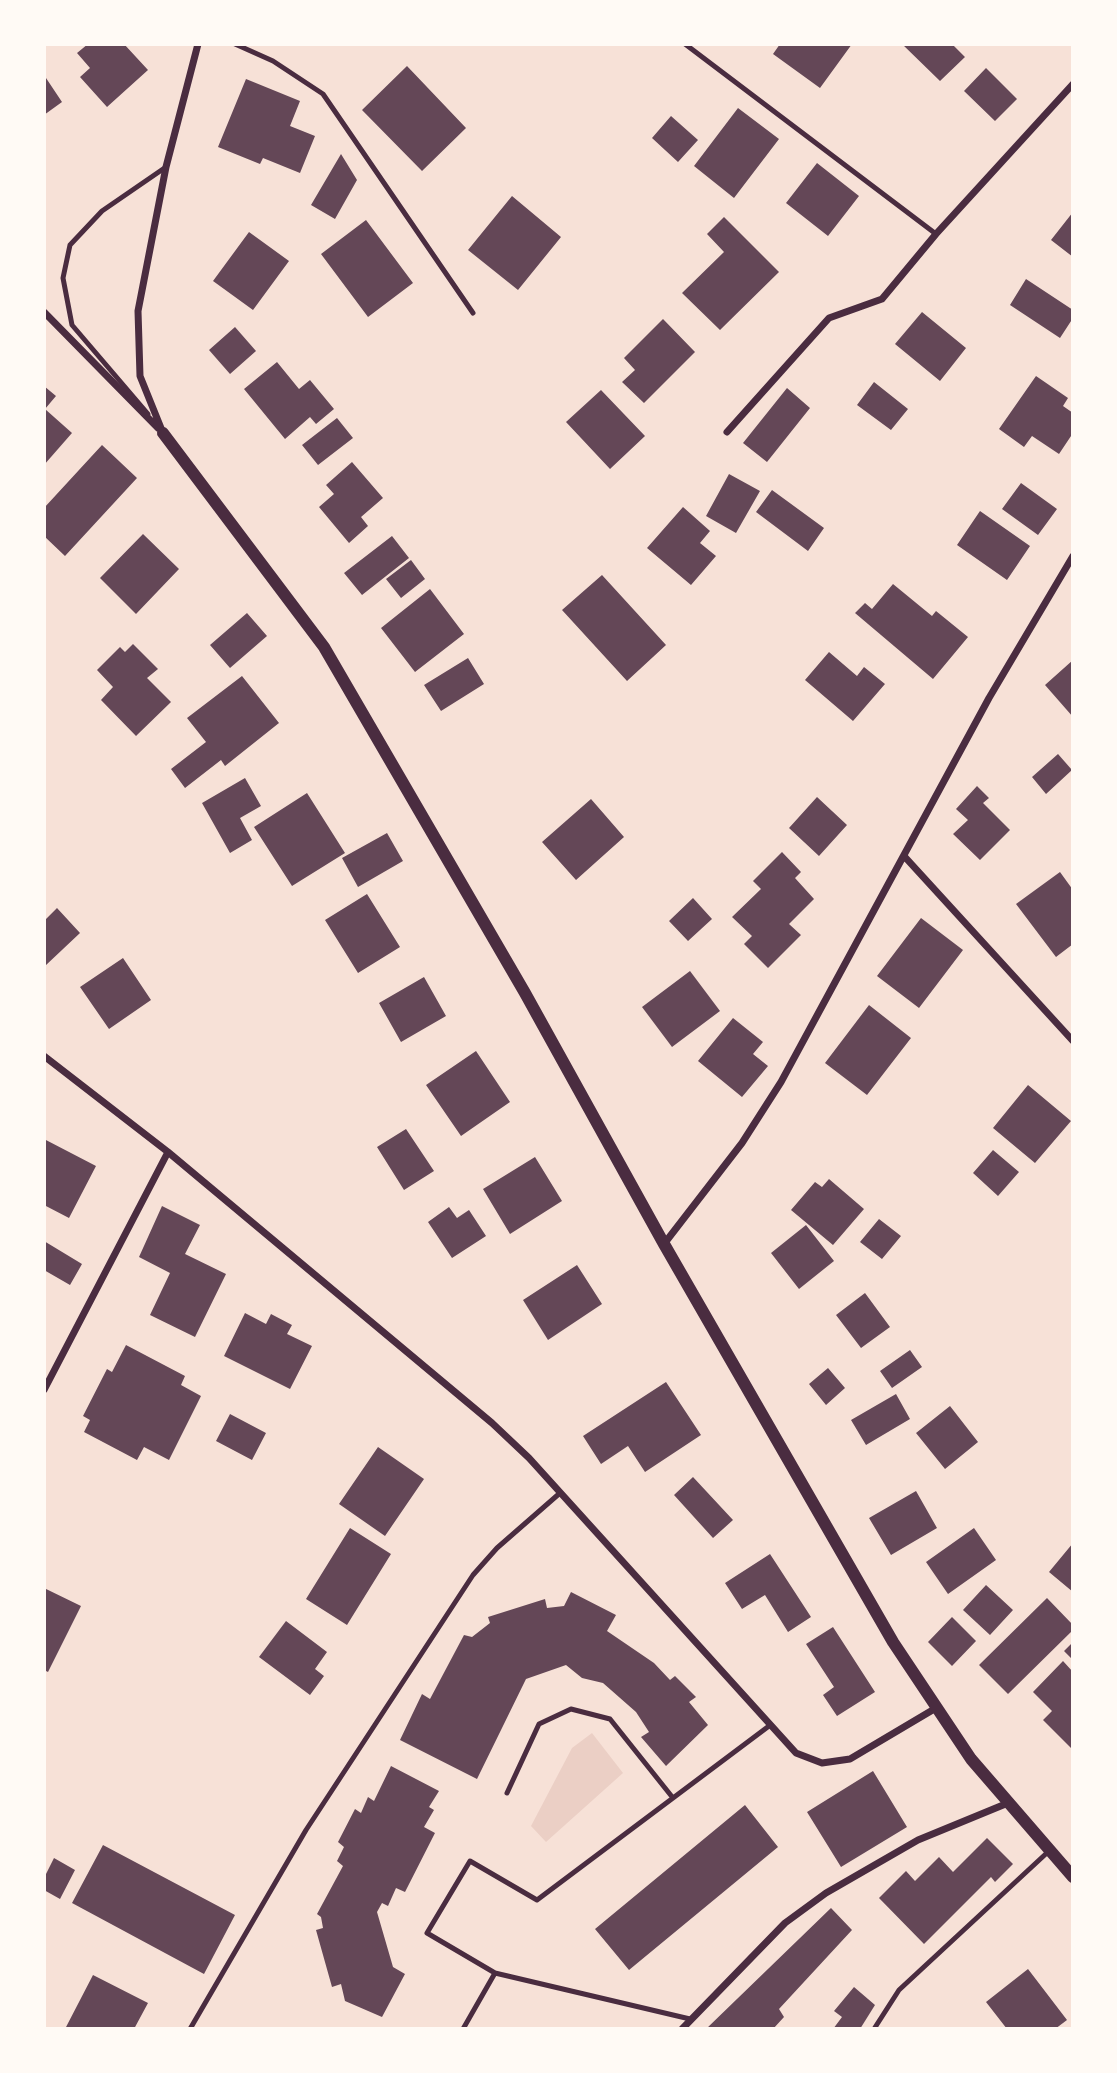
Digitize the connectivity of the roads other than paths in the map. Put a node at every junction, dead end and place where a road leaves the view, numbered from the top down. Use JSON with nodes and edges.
{"nodes":[{"id":1,"x":198,"y":44,"type":"edge"},
{"id":2,"x":235,"y":44,"type":"edge"},
{"id":3,"x":684,"y":44,"type":"edge"},
{"id":4,"x":1073,"y":84,"type":"edge"},
{"id":5,"x":166,"y":167,"type":"junction"},
{"id":6,"x":936,"y":234,"type":"junction"},
{"id":7,"x":44,"y":312,"type":"edge"},
{"id":8,"x":473,"y":313,"type":"dead end"},
{"id":9,"x":727,"y":432,"type":"dead end"},
{"id":10,"x":163,"y":433,"type":"junction"},
{"id":11,"x":1073,"y":556,"type":"edge"},
{"id":12,"x":904,"y":856,"type":"junction"},
{"id":13,"x":1073,"y":1041,"type":"edge"},
{"id":14,"x":44,"y":1056,"type":"edge"},
{"id":15,"x":168,"y":1152,"type":"junction"},
{"id":16,"x":664,"y":1244,"type":"junction"},
{"id":17,"x":44,"y":1390,"type":"edge"},
{"id":18,"x":560,"y":1493,"type":"junction"},
{"id":19,"x":936,"y":1708,"type":"junction"},
{"id":20,"x":769,"y":1726,"type":"junction"},
{"id":21,"x":507,"y":1793,"type":"dead end"},
{"id":22,"x":673,"y":1798,"type":"junction"},
{"id":23,"x":1008,"y":1803,"type":"junction"},
{"id":24,"x":1050,"y":1850,"type":"junction"},
{"id":25,"x":1073,"y":1877,"type":"edge"},
{"id":26,"x":495,"y":1973,"type":"junction"},
{"id":27,"x":690,"y":2019,"type":"junction"},
{"id":28,"x":190,"y":2029,"type":"edge"},
{"id":29,"x":463,"y":2029,"type":"edge"},
{"id":30,"x":682,"y":2029,"type":"edge"},
{"id":31,"x":874,"y":2029,"type":"edge"}],
"edges":[{"from":1,"to":5,"type":"street"},
{"from":2,"to":8,"type":"lane"},
{"from":3,"to":6,"type":"lane"},
{"from":4,"to":6,"type":"street"},
{"from":5,"to":10,"type":"street"},
{"from":5,"to":10,"type":"lane"},
{"from":6,"to":9,"type":"street"},
{"from":7,"to":10,"type":"street"},
{"from":10,"to":16,"type":"street"},
{"from":11,"to":12,"type":"street"},
{"from":12,"to":13,"type":"street"},
{"from":12,"to":16,"type":"street"},
{"from":14,"to":15,"type":"street"},
{"from":15,"to":17,"type":"street"},
{"from":15,"to":18,"type":"street"},
{"from":16,"to":19,"type":"street"},
{"from":18,"to":20,"type":"street"},
{"from":18,"to":28,"type":"lane"},
{"from":19,"to":20,"type":"street"},
{"from":19,"to":23,"type":"street"},
{"from":20,"to":22,"type":"lane"},
{"from":21,"to":22,"type":"lane"},
{"from":22,"to":26,"type":"lane"},
{"from":23,"to":24,"type":"street"},
{"from":23,"to":27,"type":"street"},
{"from":24,"to":25,"type":"street"},
{"from":24,"to":31,"type":"lane"},
{"from":26,"to":27,"type":"lane"},
{"from":26,"to":29,"type":"lane"},
{"from":27,"to":30,"type":"street"}]}
